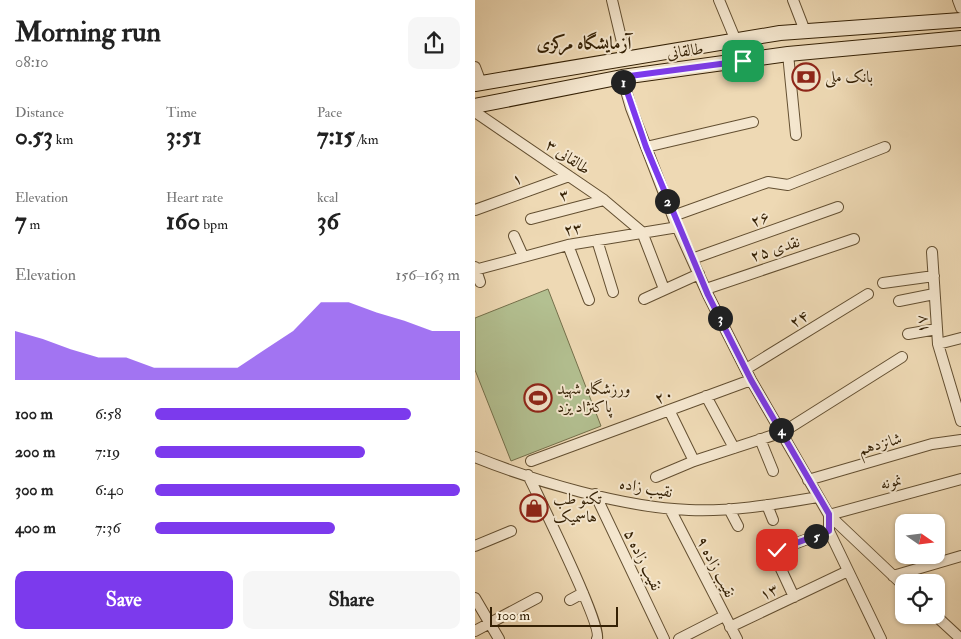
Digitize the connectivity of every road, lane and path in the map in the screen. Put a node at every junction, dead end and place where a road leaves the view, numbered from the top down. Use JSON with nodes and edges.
{"nodes":[{"id":1,"x":612,"y":0,"type":"edge"},
{"id":2,"x":719,"y":0,"type":"edge"},
{"id":3,"x":793,"y":0,"type":"edge"},
{"id":4,"x":958,"y":0,"type":"edge"},
{"id":5,"x":961,"y":8,"type":"edge"},
{"id":6,"x":961,"y":20,"type":"edge"},
{"id":7,"x":805,"y":31,"type":"junction"},
{"id":8,"x":961,"y":38,"type":"edge"},
{"id":9,"x":736,"y":41,"type":"junction"},
{"id":10,"x":788,"y":54,"type":"junction"},
{"id":11,"x":625,"y":59,"type":"junction"},
{"id":12,"x":475,"y":67,"type":"edge"},
{"id":13,"x":622,"y":77,"type":"junction"},
{"id":14,"x":478,"y":84,"type":"edge"},
{"id":15,"x":475,"y":106,"type":"edge"},
{"id":16,"x":475,"y":112,"type":"edge"},
{"id":17,"x":753,"y":122,"type":"dead end"},
{"id":18,"x":796,"y":135,"type":"dead end"},
{"id":19,"x":646,"y":147,"type":"junction"},
{"id":20,"x":885,"y":147,"type":"dead end"},
{"id":21,"x":569,"y":176,"type":"junction"},
{"id":22,"x":605,"y":200,"type":"junction"},
{"id":23,"x":838,"y":207,"type":"dead end"},
{"id":24,"x":475,"y":210,"type":"edge"},
{"id":25,"x":673,"y":216,"type":"junction"},
{"id":26,"x":531,"y":218,"type":"dead end"},
{"id":27,"x":678,"y":227,"type":"junction"},
{"id":28,"x":641,"y":232,"type":"junction"},
{"id":29,"x":514,"y":236,"type":"dead end"},
{"id":30,"x":854,"y":239,"type":"dead end"},
{"id":31,"x":597,"y":240,"type":"junction"},
{"id":32,"x":568,"y":245,"type":"junction"},
{"id":33,"x":932,"y":252,"type":"dead end"},
{"id":34,"x":523,"y":256,"type":"junction"},
{"id":35,"x":692,"y":259,"type":"junction"},
{"id":36,"x":475,"y":269,"type":"edge"},
{"id":37,"x":699,"y":274,"type":"junction"},
{"id":38,"x":933,"y":276,"type":"junction"},
{"id":39,"x":480,"y":282,"type":"dead end"},
{"id":40,"x":883,"y":283,"type":"dead end"},
{"id":41,"x":706,"y":289,"type":"junction"},
{"id":42,"x":664,"y":290,"type":"junction"},
{"id":43,"x":613,"y":292,"type":"dead end"},
{"id":44,"x":868,"y":294,"type":"dead end"},
{"id":45,"x":935,"y":294,"type":"junction"},
{"id":46,"x":644,"y":299,"type":"dead end"},
{"id":47,"x":589,"y":300,"type":"dead end"},
{"id":48,"x":899,"y":300,"type":"dead end"},
{"id":49,"x":937,"y":329,"type":"junction"},
{"id":50,"x":908,"y":334,"type":"dead end"},
{"id":51,"x":961,"y":338,"type":"edge"},
{"id":52,"x":938,"y":344,"type":"junction"},
{"id":53,"x":901,"y":358,"type":"dead end"},
{"id":54,"x":746,"y":369,"type":"junction"},
{"id":55,"x":751,"y":380,"type":"junction"},
{"id":56,"x":707,"y":396,"type":"junction"},
{"id":57,"x":669,"y":410,"type":"junction"},
{"id":58,"x":961,"y":422,"type":"edge"},
{"id":59,"x":783,"y":432,"type":"junction"},
{"id":60,"x":761,"y":439,"type":"junction"},
{"id":61,"x":961,"y":440,"type":"edge"},
{"id":62,"x":734,"y":448,"type":"junction"},
{"id":63,"x":475,"y":456,"type":"edge"},
{"id":64,"x":531,"y":461,"type":"dead end"},
{"id":65,"x":694,"y":461,"type":"junction"},
{"id":66,"x":773,"y":471,"type":"dead end"},
{"id":67,"x":528,"y":475,"type":"junction"},
{"id":68,"x":656,"y":477,"type":"dead end"},
{"id":69,"x":961,"y":479,"type":"edge"},
{"id":70,"x":808,"y":480,"type":"junction"},
{"id":71,"x":595,"y":494,"type":"junction"},
{"id":72,"x":818,"y":497,"type":"junction"},
{"id":73,"x":767,"y":505,"type":"junction"},
{"id":74,"x":670,"y":508,"type":"junction"},
{"id":75,"x":729,"y":509,"type":"junction"},
{"id":76,"x":829,"y":514,"type":"junction"},
{"id":77,"x":773,"y":520,"type":"dead end"},
{"id":78,"x":738,"y":526,"type":"dead end"},
{"id":79,"x":511,"y":531,"type":"dead end"},
{"id":80,"x":829,"y":531,"type":"junction"},
{"id":81,"x":475,"y":546,"type":"edge"},
{"id":82,"x":961,"y":556,"type":"edge"},
{"id":83,"x":848,"y":571,"type":"junction"},
{"id":84,"x":893,"y":576,"type":"joint"},
{"id":85,"x":583,"y":594,"type":"junction"},
{"id":86,"x":794,"y":596,"type":"junction"},
{"id":87,"x":475,"y":598,"type":"edge"},
{"id":88,"x":537,"y":598,"type":"dead end"},
{"id":89,"x":570,"y":600,"type":"dead end"},
{"id":90,"x":724,"y":616,"type":"junction"},
{"id":91,"x":489,"y":622,"type":"junction"},
{"id":92,"x":945,"y":623,"type":"edge"},
{"id":93,"x":730,"y":627,"type":"junction"},
{"id":94,"x":475,"y":631,"type":"edge"},
{"id":95,"x":959,"y":635,"type":"edge"},
{"id":96,"x":499,"y":639,"type":"edge"},
{"id":97,"x":597,"y":639,"type":"edge"},
{"id":98,"x":664,"y":639,"type":"edge"},
{"id":99,"x":679,"y":639,"type":"edge"},
{"id":100,"x":737,"y":639,"type":"edge"},
{"id":101,"x":881,"y":639,"type":"edge"}],
"edges":[{"from":1,"to":11,"type":"street"},
{"from":2,"to":9,"type":"street"},
{"from":3,"to":7,"type":"street"},
{"from":4,"to":5,"type":"street"},
{"from":6,"to":7,"type":"main road","name":"طالقانی"},
{"from":7,"to":9,"type":"main road","name":"طالقانی"},
{"from":8,"to":10,"type":"main road","name":"طالقانی"},
{"from":9,"to":11,"type":"main road","name":"طالقانی"},
{"from":10,"to":13,"type":"main road","name":"طالقانی"},
{"from":10,"to":18,"type":"street"},
{"from":11,"to":14,"type":"main road","name":"طالقانی"},
{"from":12,"to":14,"type":"street"},
{"from":13,"to":15,"type":"main road","name":"طالقانی"},
{"from":13,"to":19,"type":"street"},
{"from":16,"to":21,"type":"street","name":"طالقانی ۳"},
{"from":17,"to":19,"type":"street"},
{"from":19,"to":25,"type":"street"},
{"from":20,"to":25,"type":"street"},
{"from":21,"to":22,"type":"street","name":"طالقانی ۳"},
{"from":21,"to":24,"type":"street","name":"۱"},
{"from":22,"to":26,"type":"street","name":"۳"},
{"from":22,"to":28,"type":"street","name":"طالقانی ۳"},
{"from":23,"to":35,"type":"street","name":"۲۶"},
{"from":25,"to":27,"type":"street"},
{"from":27,"to":28,"type":"street","name":"۲۳"},
{"from":27,"to":35,"type":"street"},
{"from":28,"to":31,"type":"street","name":"۲۳"},
{"from":28,"to":42,"type":"street"},
{"from":29,"to":34,"type":"street"},
{"from":30,"to":41,"type":"street","name":"۲۵ نقدی"},
{"from":31,"to":32,"type":"street","name":"۲۳"},
{"from":31,"to":43,"type":"street"},
{"from":32,"to":34,"type":"street","name":"۲۳"},
{"from":32,"to":47,"type":"street"},
{"from":33,"to":38,"type":"street","name":"۱۷"},
{"from":34,"to":36,"type":"street","name":"۲۳"},
{"from":35,"to":37,"type":"street"},
{"from":36,"to":39,"type":"street"},
{"from":37,"to":41,"type":"street"},
{"from":37,"to":42,"type":"street"},
{"from":38,"to":40,"type":"street"},
{"from":38,"to":45,"type":"street","name":"۱۷"},
{"from":41,"to":54,"type":"street"},
{"from":42,"to":46,"type":"street"},
{"from":44,"to":54,"type":"street","name":"۲۴"},
{"from":45,"to":48,"type":"street"},
{"from":45,"to":49,"type":"street","name":"۱۷"},
{"from":49,"to":50,"type":"street"},
{"from":49,"to":52,"type":"street","name":"۱۷"},
{"from":51,"to":52,"type":"street"},
{"from":52,"to":58,"type":"street","name":"۱۷"},
{"from":53,"to":59,"type":"street"},
{"from":54,"to":55,"type":"street"},
{"from":55,"to":56,"type":"street","name":"۲۰"},
{"from":55,"to":59,"type":"street"},
{"from":56,"to":57,"type":"street","name":"۲۰"},
{"from":56,"to":62,"type":"street"},
{"from":57,"to":64,"type":"street","name":"۲۰"},
{"from":57,"to":65,"type":"street"},
{"from":59,"to":60,"type":"street"},
{"from":59,"to":70,"type":"street"},
{"from":60,"to":62,"type":"street"},
{"from":60,"to":66,"type":"street"},
{"from":61,"to":70,"type":"street","name":"شانزدهم"},
{"from":62,"to":65,"type":"street"},
{"from":63,"to":67,"type":"street","name":"نقیب زاده"},
{"from":65,"to":68,"type":"street"},
{"from":67,"to":71,"type":"street","name":"نقیب زاده"},
{"from":67,"to":85,"type":"street"},
{"from":69,"to":76,"type":"street","name":"نمونه"},
{"from":70,"to":72,"type":"street"},
{"from":71,"to":74,"type":"street","name":"نقیب زاده"},
{"from":71,"to":98,"type":"street","name":"نقیب زاده ۵"},
{"from":72,"to":73,"type":"street","name":"نقیب زاده"},
{"from":72,"to":76,"type":"street"},
{"from":73,"to":75,"type":"street","name":"نقیب زاده"},
{"from":73,"to":77,"type":"street"},
{"from":74,"to":75,"type":"street","name":"نقیب زاده"},
{"from":74,"to":90,"type":"street","name":"نقیب زاده ۹"},
{"from":75,"to":78,"type":"street"},
{"from":76,"to":80,"type":"street"},
{"from":76,"to":84,"type":"street"},
{"from":79,"to":81,"type":"street"},
{"from":80,"to":83,"type":"street"},
{"from":80,"to":86,"type":"street"},
{"from":82,"to":84,"type":"street"},
{"from":83,"to":86,"type":"street","name":"۱۳"},
{"from":83,"to":101,"type":"street"},
{"from":85,"to":89,"type":"street"},
{"from":85,"to":97,"type":"street"},
{"from":86,"to":93,"type":"street","name":"۱۳"},
{"from":87,"to":91,"type":"street"},
{"from":88,"to":91,"type":"street"},
{"from":90,"to":93,"type":"street","name":"نقیب زاده ۹"},
{"from":90,"to":99,"type":"street"},
{"from":91,"to":94,"type":"street"},
{"from":91,"to":96,"type":"street"},
{"from":92,"to":95,"type":"street"},
{"from":93,"to":100,"type":"street","name":"نقیب زاده ۹"}]}
